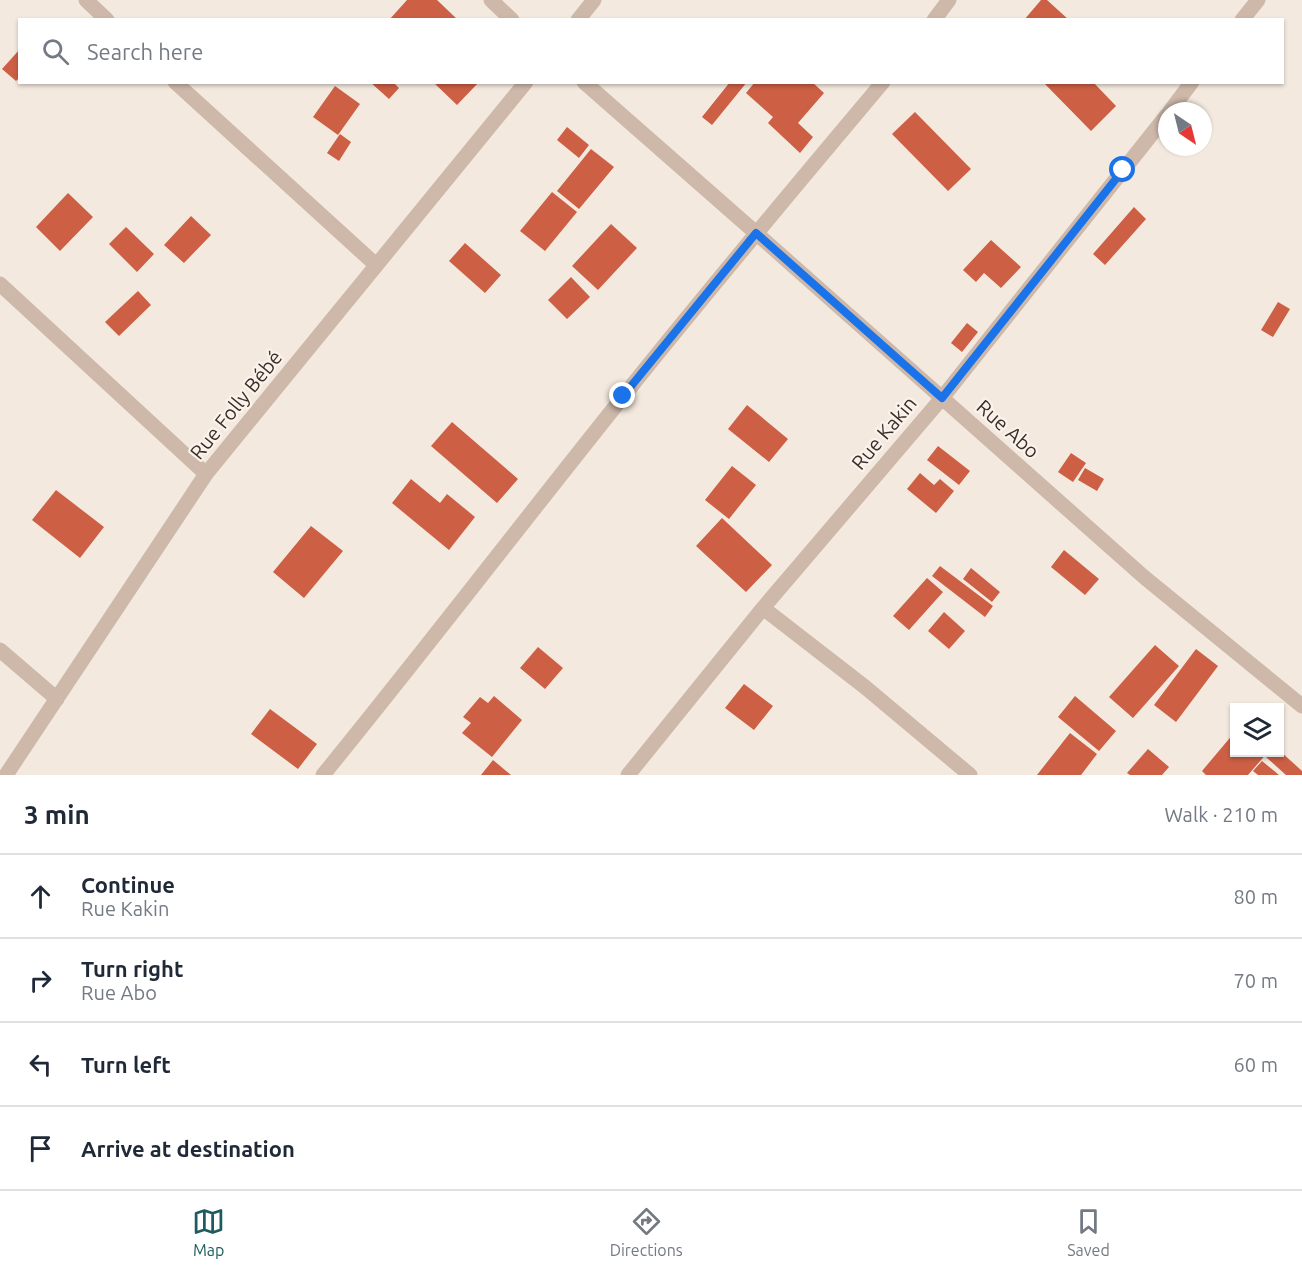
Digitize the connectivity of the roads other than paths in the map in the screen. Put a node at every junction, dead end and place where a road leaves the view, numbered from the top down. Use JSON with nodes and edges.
{"nodes":[{"id":1,"x":86,"y":0,"type":"edge"},
{"id":2,"x":491,"y":0,"type":"edge"},
{"id":3,"x":594,"y":0,"type":"edge"},
{"id":4,"x":949,"y":0,"type":"edge"},
{"id":5,"x":1258,"y":0,"type":"edge"},
{"id":6,"x":105,"y":18,"type":"edge"},
{"id":7,"x":510,"y":18,"type":"edge"},
{"id":8,"x":580,"y":18,"type":"edge"},
{"id":9,"x":936,"y":18,"type":"edge"},
{"id":10,"x":1244,"y":18,"type":"edge"},
{"id":11,"x":177,"y":84,"type":"edge"},
{"id":12,"x":524,"y":84,"type":"edge"},
{"id":13,"x":586,"y":84,"type":"edge"},
{"id":14,"x":881,"y":84,"type":"edge"},
{"id":15,"x":1190,"y":84,"type":"edge"},
{"id":16,"x":1177,"y":102,"type":"edge"},
{"id":17,"x":1158,"y":126,"type":"edge"},
{"id":18,"x":756,"y":233,"type":"junction"},
{"id":19,"x":376,"y":265,"type":"junction"},
{"id":20,"x":0,"y":284,"type":"edge"},
{"id":21,"x":942,"y":398,"type":"junction"},
{"id":22,"x":206,"y":474,"type":"junction"},
{"id":23,"x":763,"y":608,"type":"junction"},
{"id":24,"x":0,"y":650,"type":"edge"},
{"id":25,"x":57,"y":699,"type":"junction"},
{"id":26,"x":1302,"y":706,"type":"edge"},
{"id":27,"x":6,"y":775,"type":"edge"},
{"id":28,"x":323,"y":775,"type":"edge"},
{"id":29,"x":628,"y":775,"type":"edge"},
{"id":30,"x":970,"y":775,"type":"edge"}],
"edges":[{"from":1,"to":6,"type":"street"},
{"from":2,"to":7,"type":"street"},
{"from":3,"to":8,"type":"street"},
{"from":4,"to":9,"type":"street"},
{"from":5,"to":10,"type":"street"},
{"from":11,"to":19,"type":"street"},
{"from":12,"to":19,"type":"street","name":"Rue Folly Bébé"},
{"from":13,"to":18,"type":"street","name":"Rue Abo"},
{"from":14,"to":18,"type":"street"},
{"from":15,"to":16,"type":"street"},
{"from":17,"to":21,"type":"street","name":"Rue Kakin"},
{"from":18,"to":21,"type":"street","name":"Rue Abo"},
{"from":18,"to":28,"type":"street"},
{"from":19,"to":22,"type":"street","name":"Rue Folly Bébé"},
{"from":20,"to":22,"type":"street"},
{"from":21,"to":23,"type":"street","name":"Rue Kakin"},
{"from":21,"to":26,"type":"street","name":"Rue Abo"},
{"from":22,"to":25,"type":"street","name":"Rue Folly Bébé"},
{"from":23,"to":29,"type":"street","name":"Rue Kakin"},
{"from":23,"to":30,"type":"street"},
{"from":24,"to":25,"type":"street"},
{"from":25,"to":27,"type":"street","name":"Rue Folly Bébé"}]}
